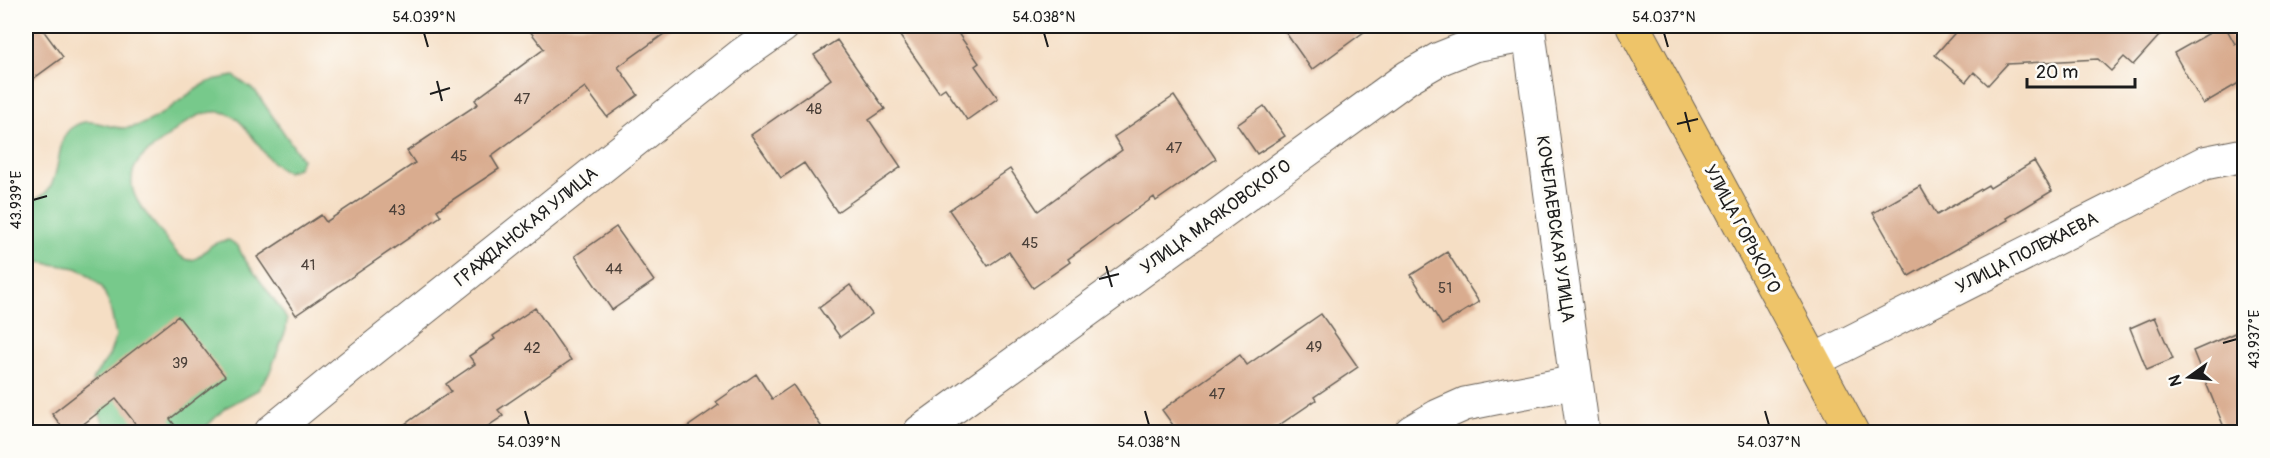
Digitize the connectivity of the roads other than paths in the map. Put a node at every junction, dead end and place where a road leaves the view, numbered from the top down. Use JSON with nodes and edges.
{"nodes":[{"id":1,"x":783,"y":26,"type":"edge"},
{"id":2,"x":1634,"y":26,"type":"edge"},
{"id":3,"x":1528,"y":30,"type":"edge"},
{"id":4,"x":2244,"y":155,"type":"edge"},
{"id":5,"x":1813,"y":361,"type":"junction"},
{"id":6,"x":1576,"y":382,"type":"junction"},
{"id":7,"x":272,"y":432,"type":"edge"},
{"id":8,"x":920,"y":432,"type":"edge"},
{"id":9,"x":1411,"y":432,"type":"edge"},
{"id":10,"x":1583,"y":432,"type":"edge"},
{"id":11,"x":1851,"y":432,"type":"edge"}],
"edges":[{"from":1,"to":7,"type":"street","name":"ГРАЖДАНСКАЯ УЛИЦА"},
{"from":2,"to":5,"type":"main road","name":"УЛИЦА ГОРЬКОГО"},
{"from":3,"to":6,"type":"street","name":"КОЧЕЛАЕВСКАЯ УЛИЦА"},
{"from":3,"to":8,"type":"street","name":"УЛИЦА МАЯКОВСКОГО"},
{"from":4,"to":5,"type":"street","name":"УЛИЦА ПОЛЕЖАЕВА"},
{"from":5,"to":11,"type":"main road","name":"УЛИЦА ГОРЬКОГО"},
{"from":6,"to":9,"type":"street"},
{"from":6,"to":10,"type":"street","name":"КОЧЕЛАЕВСКАЯ УЛИЦА"}]}
